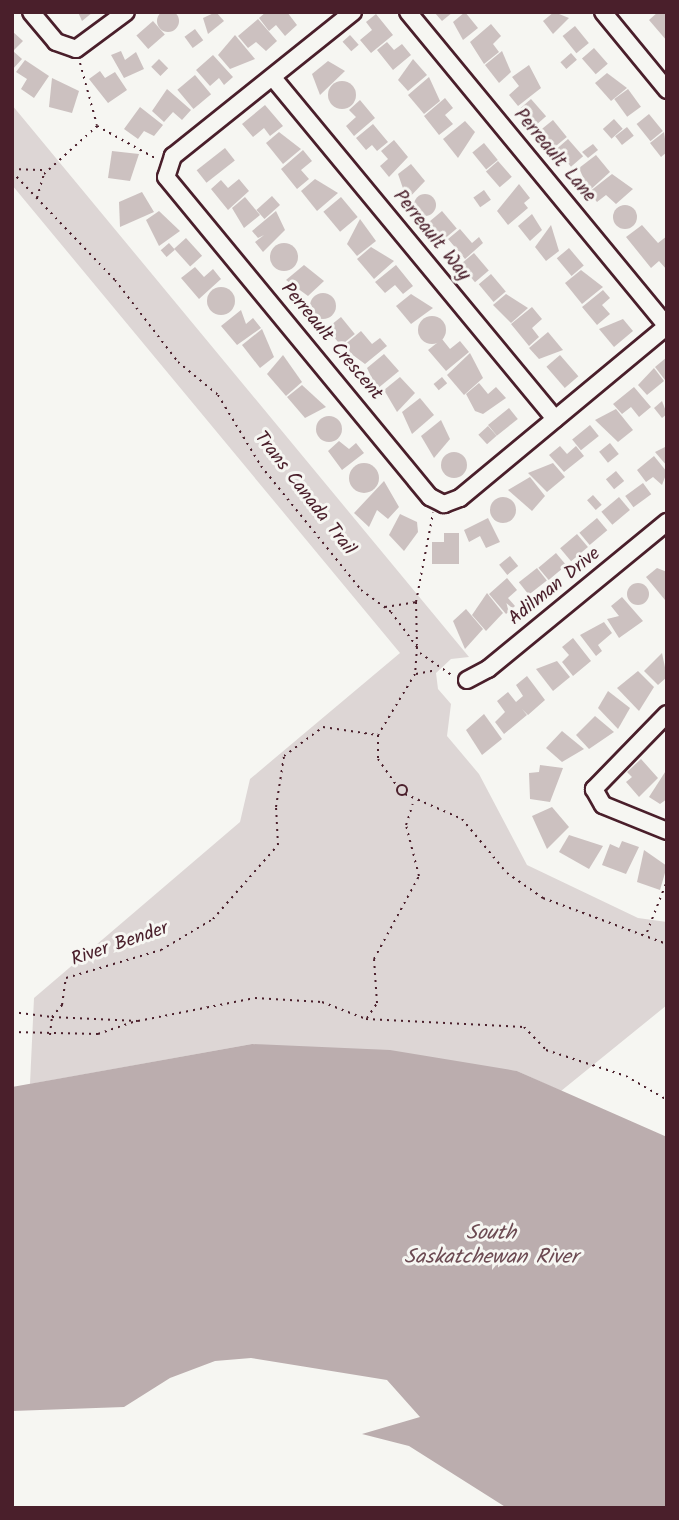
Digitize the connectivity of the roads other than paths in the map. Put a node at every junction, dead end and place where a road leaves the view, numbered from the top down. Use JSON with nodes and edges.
{"nodes":[{"id":1,"x":31,"y":12,"type":"edge"},
{"id":2,"x":125,"y":12,"type":"edge"},
{"id":3,"x":353,"y":12,"type":"edge"},
{"id":4,"x":408,"y":12,"type":"edge"},
{"id":5,"x":603,"y":12,"type":"edge"},
{"id":6,"x":274,"y":79,"type":"junction"},
{"id":7,"x":667,"y":90,"type":"edge"},
{"id":8,"x":667,"y":326,"type":"edge"},
{"id":9,"x":555,"y":419,"type":"junction"},
{"id":10,"x":664,"y":531,"type":"edge"},
{"id":11,"x":467,"y":680,"type":"dead end"},
{"id":12,"x":667,"y":714,"type":"edge"},
{"id":13,"x":667,"y":831,"type":"edge"}],
"edges":[{"from":1,"to":2,"type":"street"},
{"from":3,"to":6,"type":"street","name":"Perreault Crescent"},
{"from":4,"to":8,"type":"street","name":"Perreault Lane"},
{"from":5,"to":7,"type":"street"},
{"from":6,"to":9,"type":"street","name":"Perreault Way"},
{"from":6,"to":9,"type":"street","name":"Perreault Crescent"},
{"from":8,"to":9,"type":"street","name":"Perreault Crescent"},
{"from":10,"to":11,"type":"street","name":"Adilman Drive"},
{"from":12,"to":13,"type":"street"}]}
